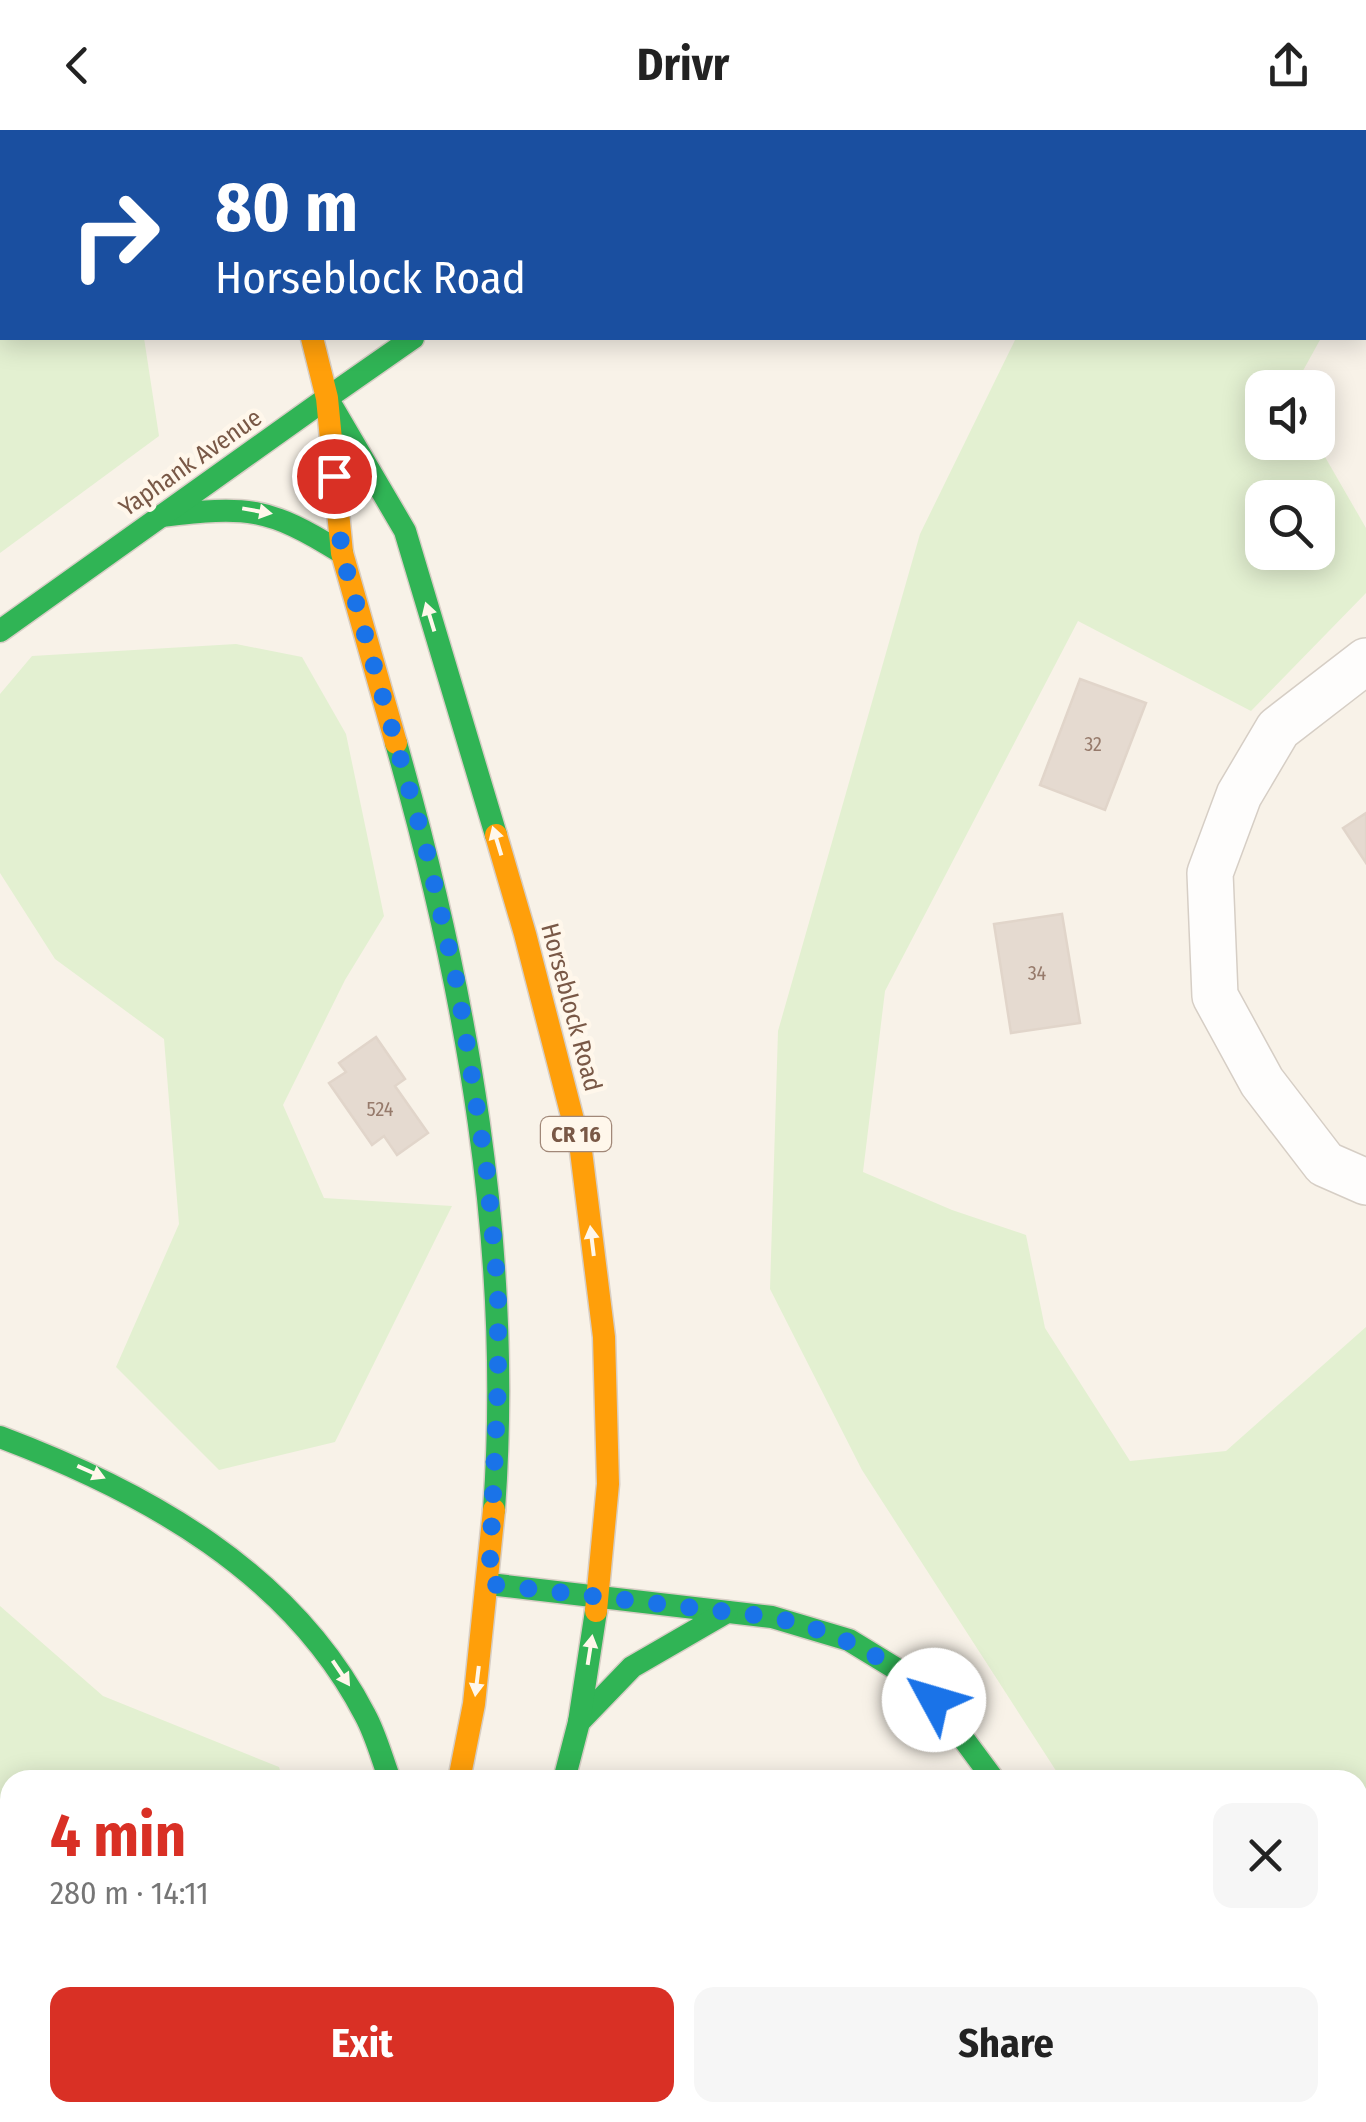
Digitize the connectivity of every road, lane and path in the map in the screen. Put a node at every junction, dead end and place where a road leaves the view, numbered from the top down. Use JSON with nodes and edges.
{"nodes":[{"id":1,"x":312,"y":340,"type":"edge"},
{"id":2,"x":410,"y":340,"type":"edge"},
{"id":3,"x":327,"y":398,"type":"junction"},
{"id":4,"x":161,"y":516,"type":"junction"},
{"id":5,"x":342,"y":554,"type":"junction"},
{"id":6,"x":0,"y":630,"type":"edge"},
{"id":7,"x":1366,"y":661,"type":"edge"},
{"id":8,"x":1366,"y":1182,"type":"edge"},
{"id":9,"x":0,"y":1436,"type":"edge"},
{"id":10,"x":489,"y":1584,"type":"junction"},
{"id":11,"x":598,"y":1598,"type":"junction"},
{"id":12,"x":728,"y":1612,"type":"junction"},
{"id":13,"x":579,"y":1722,"type":"junction"},
{"id":14,"x":387,"y":1770,"type":"edge"},
{"id":15,"x":461,"y":1770,"type":"edge"},
{"id":16,"x":567,"y":1770,"type":"edge"},
{"id":17,"x":986,"y":1770,"type":"edge"}],
"edges":[{"from":1,"to":3,"type":"main road","name":"Horseblock Road","number":"CR 16"},
{"from":2,"to":3,"type":"main road","name":"Yaphank Avenue"},
{"from":3,"to":4,"type":"main road","name":"Yaphank Avenue"},
{"from":3,"to":5,"type":"main road","name":"Horseblock Road","number":"CR 16"},
{"from":11,"to":3,"type":"main road","name":"Horseblock Road","number":"CR 16","one_way":true},
{"from":4,"to":5,"type":"main road","one_way":true},
{"from":4,"to":6,"type":"main road","name":"Yaphank Avenue"},
{"from":5,"to":10,"type":"main road","name":"Horseblock Road","number":"CR 16"},
{"from":7,"to":8,"type":"street"},
{"from":9,"to":14,"type":"main road","one_way":true},
{"from":10,"to":11,"type":"main road"},
{"from":10,"to":15,"type":"main road","name":"Horseblock Road","number":"CR 16","one_way":true},
{"from":11,"to":12,"type":"main road"},
{"from":13,"to":11,"type":"main road","name":"Horseblock Road","number":"CR 16","one_way":true},
{"from":12,"to":13,"type":"main road"},
{"from":12,"to":17,"type":"main road"},
{"from":13,"to":16,"type":"main road","name":"Horseblock Road","number":"CR 16"}]}
